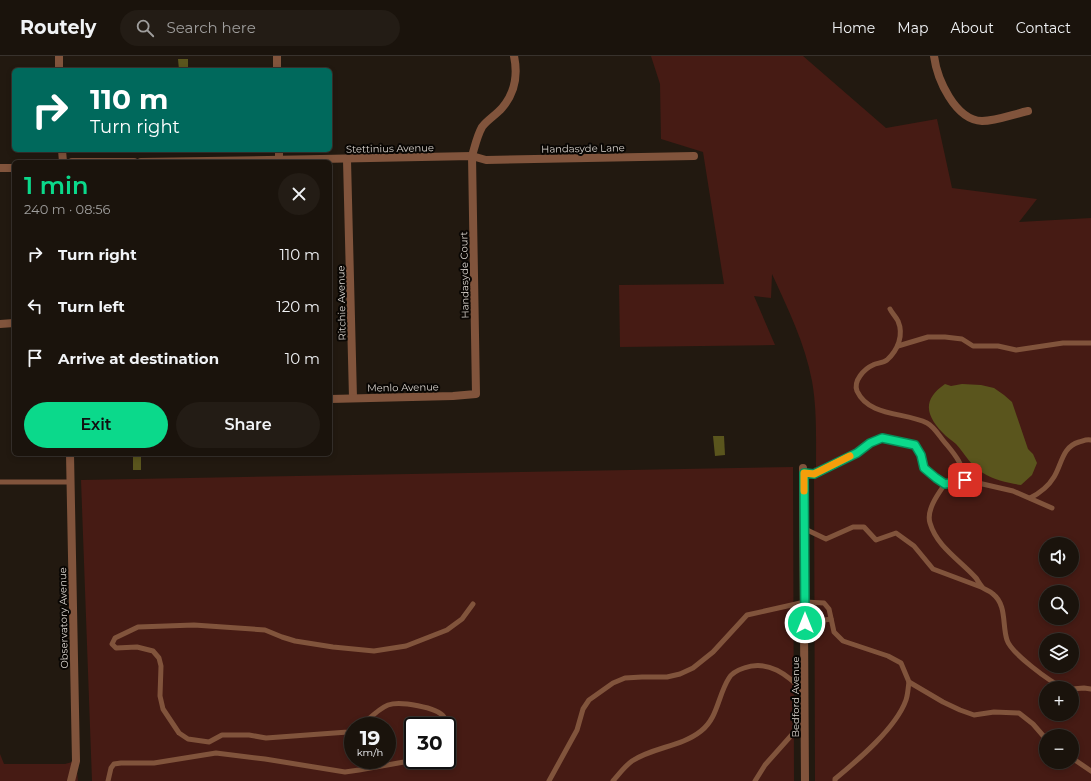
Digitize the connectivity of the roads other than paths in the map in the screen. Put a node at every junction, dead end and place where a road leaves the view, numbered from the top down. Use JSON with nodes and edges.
{"nodes":[{"id":1,"x":59,"y":56,"type":"edge"},
{"id":2,"x":277,"y":56,"type":"edge"},
{"id":3,"x":514,"y":56,"type":"edge"},
{"id":4,"x":934,"y":56,"type":"edge"},
{"id":5,"x":59,"y":68,"type":"edge"},
{"id":6,"x":277,"y":68,"type":"edge"},
{"id":7,"x":1028,"y":111,"type":"dead end"},
{"id":8,"x":279,"y":152,"type":"edge"},
{"id":9,"x":472,"y":156,"type":"junction"},
{"id":10,"x":694,"y":156,"type":"dead end"},
{"id":11,"x":279,"y":159,"type":"junction"},
{"id":12,"x":248,"y":160,"type":"edge"},
{"id":13,"x":347,"y":160,"type":"junction"},
{"id":14,"x":0,"y":168,"type":"edge"},
{"id":15,"x":12,"y":168,"type":"edge"},
{"id":16,"x":890,"y":309,"type":"dead end"},
{"id":17,"x":12,"y":323,"type":"edge"},
{"id":18,"x":0,"y":324,"type":"edge"},
{"id":19,"x":1091,"y":343,"type":"edge"},
{"id":20,"x":898,"y":346,"type":"junction"},
{"id":21,"x":476,"y":394,"type":"joint"},
{"id":22,"x":353,"y":398,"type":"junction"},
{"id":23,"x":332,"y":399,"type":"edge"},
{"id":24,"x":1091,"y":440,"type":"edge"},
{"id":25,"x":70,"y":456,"type":"edge"},
{"id":26,"x":803,"y":471,"type":"joint"},
{"id":27,"x":965,"y":480,"type":"junction"},
{"id":28,"x":0,"y":482,"type":"edge"},
{"id":29,"x":71,"y":482,"type":"junction"},
{"id":30,"x":945,"y":484,"type":"junction"},
{"id":31,"x":1030,"y":498,"type":"junction"},
{"id":32,"x":1052,"y":508,"type":"dead end"},
{"id":33,"x":804,"y":529,"type":"junction"},
{"id":34,"x":982,"y":587,"type":"junction"},
{"id":35,"x":805,"y":602,"type":"junction"},
{"id":36,"x":473,"y":604,"type":"dead end"},
{"id":37,"x":831,"y":619,"type":"junction"},
{"id":38,"x":805,"y":623,"type":"junction"},
{"id":39,"x":1051,"y":681,"type":"edge"},
{"id":40,"x":909,"y":682,"type":"junction"},
{"id":41,"x":1079,"y":688,"type":"edge"},
{"id":42,"x":1091,"y":689,"type":"edge"},
{"id":43,"x":805,"y":692,"type":"junction"},
{"id":44,"x":371,"y":717,"type":"edge"},
{"id":45,"x":445,"y":717,"type":"edge"},
{"id":46,"x":805,"y":720,"type":"junction"},
{"id":47,"x":1039,"y":731,"type":"edge"},
{"id":48,"x":344,"y":732,"type":"edge"},
{"id":49,"x":76,"y":761,"type":"junction"},
{"id":50,"x":404,"y":762,"type":"edge"},
{"id":51,"x":1079,"y":763,"type":"edge"},
{"id":52,"x":1091,"y":771,"type":"edge"},
{"id":53,"x":71,"y":781,"type":"edge"},
{"id":54,"x":78,"y":781,"type":"edge"},
{"id":55,"x":108,"y":781,"type":"edge"},
{"id":56,"x":549,"y":781,"type":"edge"},
{"id":57,"x":613,"y":781,"type":"edge"},
{"id":58,"x":755,"y":781,"type":"edge"},
{"id":59,"x":806,"y":781,"type":"edge"},
{"id":60,"x":835,"y":781,"type":"edge"}],
"edges":[{"from":1,"to":5,"type":"street"},
{"from":2,"to":6,"type":"street"},
{"from":3,"to":9,"type":"street","name":"Handasyde Court"},
{"from":4,"to":7,"type":"street"},
{"from":8,"to":11,"type":"street"},
{"from":9,"to":10,"type":"street","name":"Handasyde Lane"},
{"from":9,"to":13,"type":"street","name":"Stettinius Avenue"},
{"from":9,"to":21,"type":"street","name":"Handasyde Court"},
{"from":11,"to":12,"type":"street","name":"Stettinius Avenue"},
{"from":11,"to":13,"type":"street","name":"Stettinius Avenue"},
{"from":13,"to":22,"type":"street","name":"Ritchie Avenue"},
{"from":14,"to":15,"type":"street"},
{"from":16,"to":20,"type":"lane"},
{"from":17,"to":18,"type":"street"},
{"from":19,"to":20,"type":"lane"},
{"from":20,"to":27,"type":"lane"},
{"from":21,"to":22,"type":"street","name":"Menlo Avenue"},
{"from":22,"to":23,"type":"street","name":"Menlo Avenue"},
{"from":24,"to":31,"type":"lane"},
{"from":25,"to":29,"type":"street","name":"Observatory Avenue"},
{"from":26,"to":30,"type":"lane"},
{"from":26,"to":33,"type":"street","name":"Bedford Avenue"},
{"from":27,"to":30,"type":"lane"},
{"from":27,"to":31,"type":"lane"},
{"from":28,"to":29,"type":"lane"},
{"from":29,"to":49,"type":"street","name":"Observatory Avenue"},
{"from":30,"to":34,"type":"lane"},
{"from":31,"to":32,"type":"lane"},
{"from":33,"to":34,"type":"lane"},
{"from":33,"to":35,"type":"street","name":"Bedford Avenue"},
{"from":34,"to":39,"type":"lane"},
{"from":35,"to":37,"type":"lane"},
{"from":35,"to":38,"type":"street","name":"Bedford Avenue"},
{"from":35,"to":56,"type":"lane"},
{"from":36,"to":48,"type":"lane"},
{"from":37,"to":38,"type":"lane"},
{"from":37,"to":40,"type":"lane"},
{"from":38,"to":43,"type":"street","name":"Bedford Avenue"},
{"from":40,"to":47,"type":"lane"},
{"from":40,"to":60,"type":"lane"},
{"from":41,"to":42,"type":"lane"},
{"from":43,"to":46,"type":"street","name":"Bedford Avenue"},
{"from":43,"to":57,"type":"lane"},
{"from":44,"to":45,"type":"lane"},
{"from":46,"to":58,"type":"lane"},
{"from":46,"to":59,"type":"street","name":"Bedford Avenue"},
{"from":49,"to":53,"type":"street","name":"Observatory Avenue"},
{"from":49,"to":54,"type":"street"},
{"from":50,"to":55,"type":"lane"},
{"from":51,"to":52,"type":"lane"}]}
